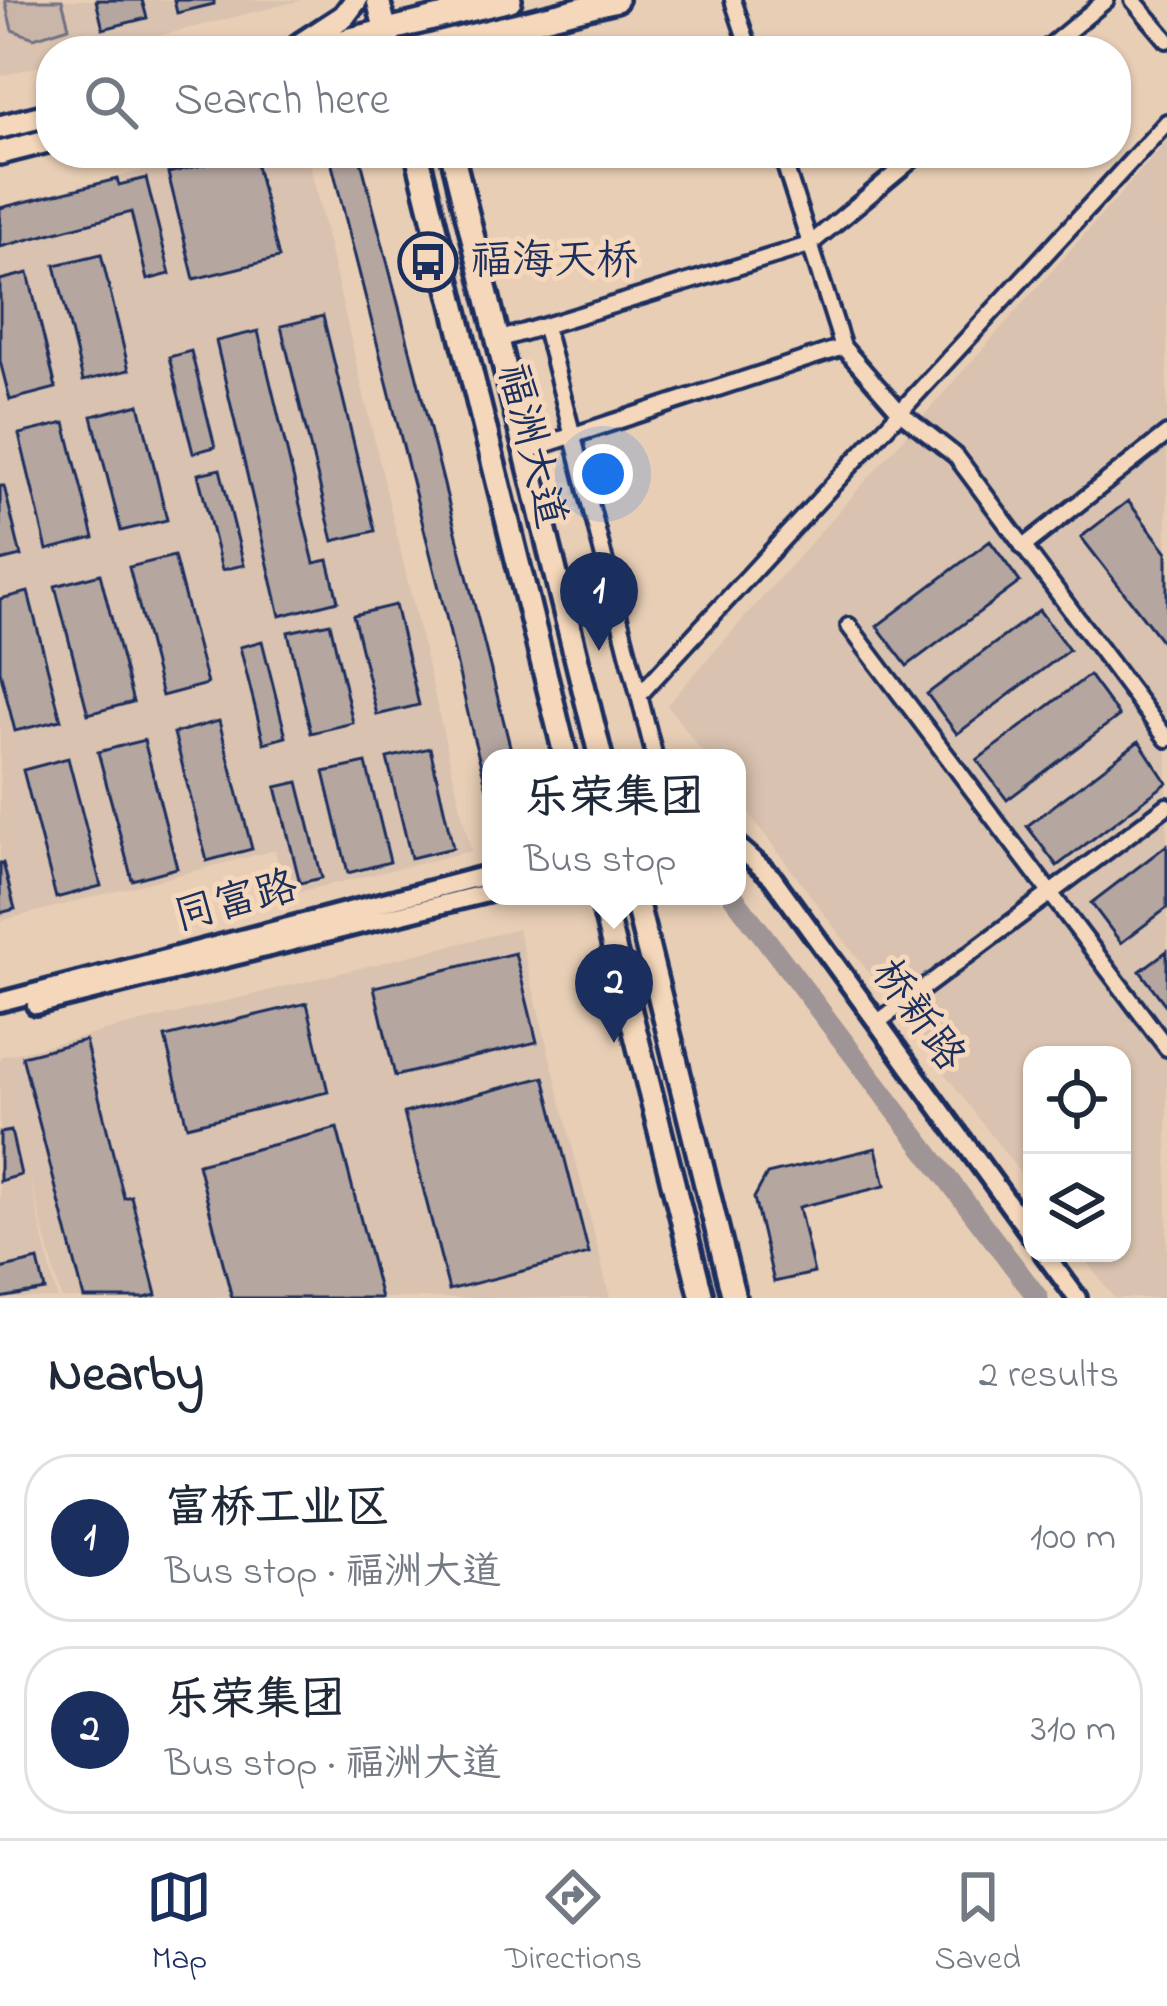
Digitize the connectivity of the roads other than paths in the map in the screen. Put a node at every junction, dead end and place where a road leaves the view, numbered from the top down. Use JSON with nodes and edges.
{"nodes":[{"id":1,"x":356,"y":0,"type":"edge"},
{"id":2,"x":378,"y":0,"type":"edge"},
{"id":3,"x":510,"y":0,"type":"edge"},
{"id":4,"x":616,"y":0,"type":"edge"},
{"id":5,"x":733,"y":0,"type":"edge"},
{"id":6,"x":1106,"y":0,"type":"edge"},
{"id":7,"x":1133,"y":0,"type":"edge"},
{"id":8,"x":417,"y":11,"type":"edge"},
{"id":9,"x":538,"y":19,"type":"junction"},
{"id":10,"x":311,"y":36,"type":"edge"},
{"id":11,"x":387,"y":36,"type":"edge"},
{"id":12,"x":392,"y":36,"type":"edge"},
{"id":13,"x":473,"y":36,"type":"edge"},
{"id":14,"x":506,"y":36,"type":"edge"},
{"id":15,"x":745,"y":36,"type":"edge"},
{"id":16,"x":1062,"y":36,"type":"edge"},
{"id":17,"x":1167,"y":40,"type":"edge"},
{"id":18,"x":36,"y":118,"type":"edge"},
{"id":19,"x":1167,"y":122,"type":"edge"},
{"id":20,"x":0,"y":127,"type":"edge"},
{"id":21,"x":36,"y":144,"type":"edge"},
{"id":22,"x":0,"y":153,"type":"edge"},
{"id":23,"x":1131,"y":161,"type":"edge"},
{"id":24,"x":419,"y":168,"type":"edge"},
{"id":25,"x":456,"y":168,"type":"edge"},
{"id":26,"x":786,"y":168,"type":"edge"},
{"id":27,"x":902,"y":168,"type":"edge"},
{"id":28,"x":1125,"y":168,"type":"edge"},
{"id":29,"x":809,"y":245,"type":"junction"},
{"id":30,"x":545,"y":327,"type":"junction"},
{"id":31,"x":498,"y":340,"type":"junction"},
{"id":32,"x":843,"y":347,"type":"junction"},
{"id":33,"x":900,"y":412,"type":"junction"},
{"id":34,"x":1167,"y":434,"type":"edge"},
{"id":35,"x":574,"y":436,"type":"junction"},
{"id":36,"x":525,"y":451,"type":"junction"},
{"id":37,"x":1023,"y":547,"type":"junction"},
{"id":38,"x":849,"y":626,"type":"dead end"},
{"id":39,"x":640,"y":693,"type":"junction"},
{"id":40,"x":1167,"y":739,"type":"edge"},
{"id":41,"x":564,"y":749,"type":"edge"},
{"id":42,"x":599,"y":749,"type":"edge"},
{"id":43,"x":653,"y":749,"type":"edge"},
{"id":44,"x":1167,"y":806,"type":"edge"},
{"id":45,"x":746,"y":854,"type":"edge"},
{"id":46,"x":482,"y":876,"type":"edge"},
{"id":47,"x":1052,"y":892,"type":"junction"},
{"id":48,"x":482,"y":894,"type":"edge"},
{"id":49,"x":637,"y":905,"type":"edge"},
{"id":50,"x":603,"y":906,"type":"edge"},
{"id":51,"x":0,"y":1003,"type":"edge"},
{"id":52,"x":0,"y":1013,"type":"edge"},
{"id":53,"x":878,"y":1022,"type":"junction"},
{"id":54,"x":1167,"y":1048,"type":"edge"},
{"id":55,"x":1023,"y":1223,"type":"edge"},
{"id":56,"x":1051,"y":1262,"type":"edge"},
{"id":57,"x":702,"y":1298,"type":"edge"},
{"id":58,"x":734,"y":1298,"type":"edge"},
{"id":59,"x":1077,"y":1298,"type":"edge"}],
"edges":[{"from":1,"to":10,"type":"main road"},
{"from":2,"to":11,"type":"main road"},
{"from":3,"to":8,"type":"main road"},
{"from":4,"to":9,"type":"main road"},
{"from":5,"to":15,"type":"street"},
{"from":6,"to":16,"type":"street"},
{"from":7,"to":17,"type":"street"},
{"from":8,"to":12,"type":"main road"},
{"from":9,"to":13,"type":"main road"},
{"from":9,"to":14,"type":"main road"},
{"from":18,"to":20,"type":"main road"},
{"from":19,"to":23,"type":"street"},
{"from":21,"to":22,"type":"main road"},
{"from":24,"to":41,"type":"main road","name":"福洲大道"},
{"from":25,"to":31,"type":"main road","name":"福洲大道"},
{"from":26,"to":29,"type":"street"},
{"from":27,"to":29,"type":"street"},
{"from":28,"to":33,"type":"street"},
{"from":29,"to":30,"type":"street"},
{"from":29,"to":32,"type":"street"},
{"from":30,"to":31,"type":"street"},
{"from":30,"to":35,"type":"street"},
{"from":31,"to":36,"type":"main road","name":"福洲大道"},
{"from":32,"to":33,"type":"street"},
{"from":32,"to":35,"type":"street"},
{"from":33,"to":37,"type":"street"},
{"from":33,"to":39,"type":"street"},
{"from":34,"to":37,"type":"street"},
{"from":35,"to":36,"type":"street"},
{"from":35,"to":39,"type":"street"},
{"from":36,"to":42,"type":"main road","name":"福洲大道"},
{"from":37,"to":40,"type":"street"},
{"from":38,"to":47,"type":"street"},
{"from":39,"to":43,"type":"street"},
{"from":44,"to":47,"type":"street"},
{"from":45,"to":53,"type":"street","name":"桥新路"},
{"from":46,"to":51,"type":"street","name":"同富路"},
{"from":47,"to":53,"type":"street"},
{"from":47,"to":54,"type":"street"},
{"from":48,"to":52,"type":"street","name":"同富路"},
{"from":49,"to":58,"type":"main road"},
{"from":50,"to":57,"type":"main road"},
{"from":53,"to":55,"type":"street","name":"桥新路"},
{"from":56,"to":59,"type":"street"}]}
